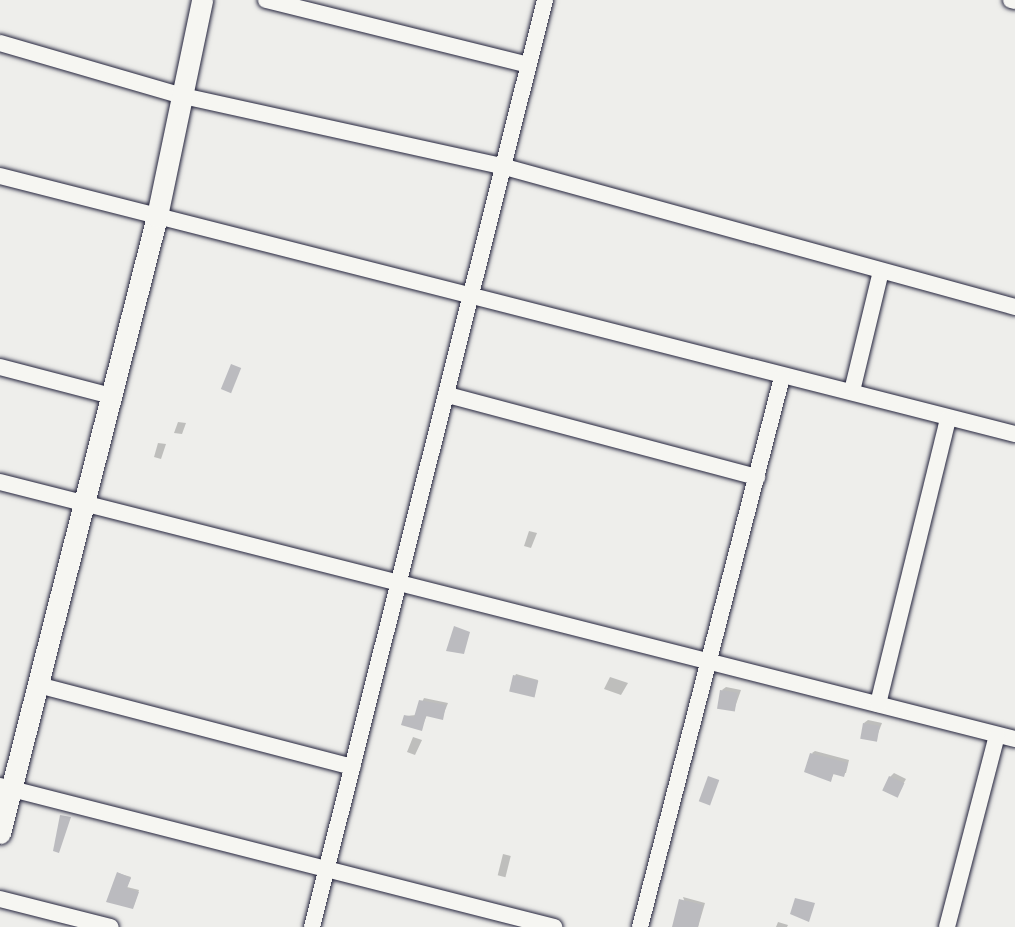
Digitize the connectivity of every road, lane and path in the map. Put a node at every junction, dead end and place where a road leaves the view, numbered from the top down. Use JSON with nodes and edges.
{"nodes":[{"id":1,"x":202,"y":0,"type":"edge"},
{"id":2,"x":267,"y":0,"type":"edge"},
{"id":3,"x":545,"y":0,"type":"edge"},
{"id":4,"x":0,"y":43,"type":"edge"},
{"id":5,"x":528,"y":65,"type":"junction"},
{"id":6,"x":183,"y":96,"type":"junction"},
{"id":7,"x":505,"y":167,"type":"junction"},
{"id":8,"x":0,"y":176,"type":"edge"},
{"id":9,"x":157,"y":216,"type":"junction"},
{"id":10,"x":881,"y":271,"type":"junction"},
{"id":11,"x":473,"y":297,"type":"junction"},
{"id":12,"x":1015,"y":307,"type":"edge"},
{"id":13,"x":0,"y":367,"type":"edge"},
{"id":14,"x":782,"y":377,"type":"junction"},
{"id":15,"x":852,"y":391,"type":"junction"},
{"id":16,"x":448,"y":395,"type":"junction"},
{"id":17,"x":111,"y":396,"type":"junction"},
{"id":18,"x":948,"y":418,"type":"junction"},
{"id":19,"x":1015,"y":434,"type":"edge"},
{"id":20,"x":757,"y":477,"type":"junction"},
{"id":21,"x":0,"y":482,"type":"edge"},
{"id":22,"x":84,"y":502,"type":"junction"},
{"id":23,"x":400,"y":583,"type":"junction"},
{"id":24,"x":712,"y":661,"type":"junction"},
{"id":25,"x":37,"y":685,"type":"junction"},
{"id":26,"x":878,"y":704,"type":"junction"},
{"id":27,"x":997,"y":734,"type":"junction"},
{"id":28,"x":1015,"y":739,"type":"edge"},
{"id":29,"x":353,"y":767,"type":"junction"},
{"id":30,"x":6,"y":788,"type":"edge"},
{"id":31,"x":0,"y":833,"type":"edge"},
{"id":32,"x":327,"y":870,"type":"junction"},
{"id":33,"x":0,"y":898,"type":"edge"},
{"id":34,"x":111,"y":927,"type":"edge"},
{"id":35,"x":312,"y":927,"type":"edge"},
{"id":36,"x":554,"y":927,"type":"edge"},
{"id":37,"x":640,"y":927,"type":"edge"},
{"id":38,"x":947,"y":927,"type":"edge"}],
"edges":[{"from":1,"to":6,"type":"street"},
{"from":2,"to":5,"type":"street"},
{"from":3,"to":5,"type":"street"},
{"from":4,"to":6,"type":"street"},
{"from":5,"to":7,"type":"street"},
{"from":6,"to":7,"type":"street"},
{"from":6,"to":9,"type":"street"},
{"from":7,"to":10,"type":"street"},
{"from":7,"to":11,"type":"street"},
{"from":8,"to":9,"type":"street"},
{"from":9,"to":11,"type":"street"},
{"from":9,"to":17,"type":"street"},
{"from":10,"to":12,"type":"street"},
{"from":10,"to":15,"type":"street"},
{"from":11,"to":14,"type":"street"},
{"from":11,"to":16,"type":"street"},
{"from":13,"to":17,"type":"street"},
{"from":14,"to":15,"type":"street"},
{"from":14,"to":20,"type":"street"},
{"from":15,"to":18,"type":"street"},
{"from":16,"to":20,"type":"street"},
{"from":16,"to":23,"type":"street"},
{"from":17,"to":22,"type":"street"},
{"from":18,"to":19,"type":"street"},
{"from":18,"to":26,"type":"street"},
{"from":20,"to":24,"type":"street"},
{"from":21,"to":22,"type":"street"},
{"from":22,"to":23,"type":"street"},
{"from":22,"to":25,"type":"street"},
{"from":23,"to":24,"type":"street"},
{"from":23,"to":29,"type":"street"},
{"from":24,"to":26,"type":"street"},
{"from":24,"to":37,"type":"street"},
{"from":25,"to":29,"type":"street"},
{"from":25,"to":30,"type":"street"},
{"from":26,"to":27,"type":"street"},
{"from":27,"to":28,"type":"street"},
{"from":27,"to":38,"type":"street"},
{"from":29,"to":32,"type":"street"},
{"from":30,"to":31,"type":"street"},
{"from":30,"to":32,"type":"street"},
{"from":32,"to":35,"type":"street"},
{"from":32,"to":36,"type":"street"},
{"from":33,"to":34,"type":"street"}]}
